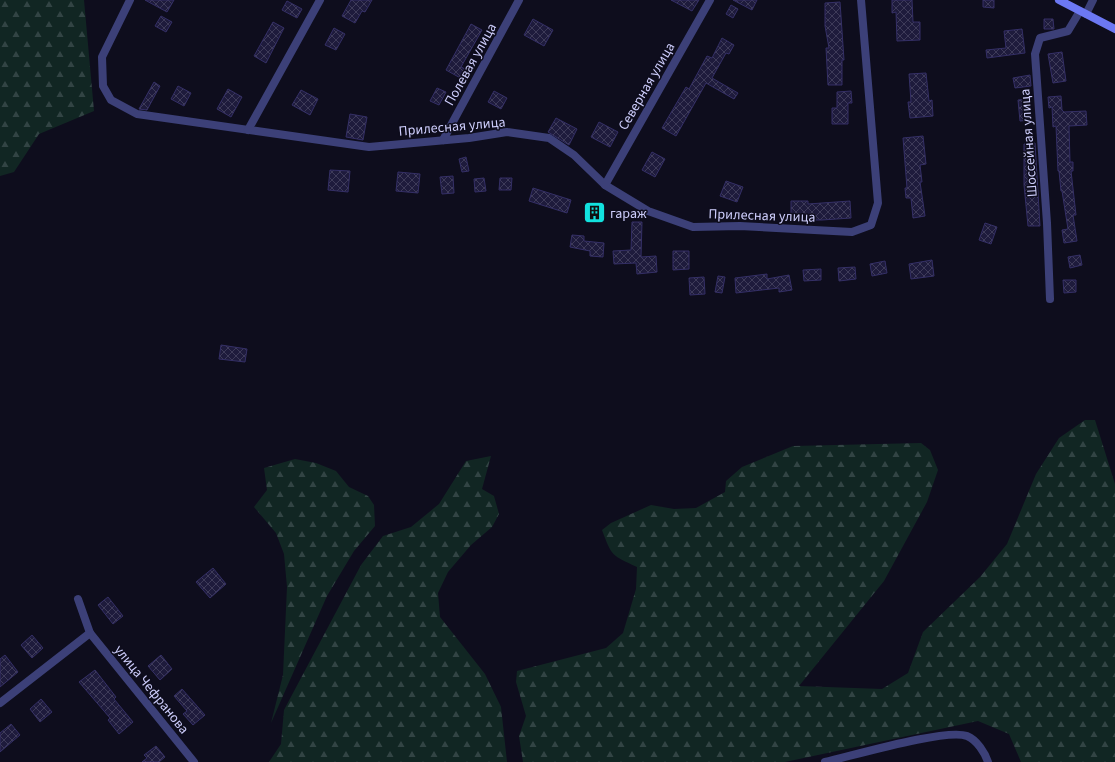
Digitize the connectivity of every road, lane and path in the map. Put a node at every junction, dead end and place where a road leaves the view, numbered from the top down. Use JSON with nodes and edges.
{"nodes":[{"id":1,"x":130,"y":0,"type":"edge"},
{"id":2,"x":320,"y":0,"type":"edge"},
{"id":3,"x":519,"y":0,"type":"edge"},
{"id":4,"x":710,"y":0,"type":"edge"},
{"id":5,"x":861,"y":0,"type":"edge"},
{"id":6,"x":1059,"y":0,"type":"edge"},
{"id":7,"x":1093,"y":0,"type":"edge"},
{"id":8,"x":1083,"y":12,"type":"junction"},
{"id":9,"x":1115,"y":29,"type":"edge"},
{"id":10,"x":248,"y":130,"type":"junction"},
{"id":11,"x":443,"y":140,"type":"junction"},
{"id":12,"x":605,"y":185,"type":"junction"},
{"id":13,"x":1050,"y":299,"type":"dead end"},
{"id":14,"x":78,"y":599,"type":"dead end"},
{"id":15,"x":90,"y":633,"type":"junction"},
{"id":16,"x":0,"y":703,"type":"edge"},
{"id":17,"x":194,"y":762,"type":"edge"},
{"id":18,"x":825,"y":762,"type":"edge"},
{"id":19,"x":988,"y":762,"type":"edge"}],
"edges":[{"from":1,"to":10,"type":"street","name":"Прилесная улица"},
{"from":2,"to":10,"type":"street"},
{"from":3,"to":11,"type":"street","name":"Полевая улица"},
{"from":4,"to":12,"type":"street","name":"Северная улица"},
{"from":5,"to":12,"type":"street","name":"Прилесная улица"},
{"from":6,"to":8,"type":"street"},
{"from":7,"to":8,"type":"street"},
{"from":8,"to":9,"type":"street"},
{"from":8,"to":13,"type":"street","name":"Шоссейная улица"},
{"from":10,"to":11,"type":"street","name":"Прилесная улица"},
{"from":11,"to":12,"type":"street","name":"Прилесная улица"},
{"from":14,"to":15,"type":"street","name":"улица Чефранова"},
{"from":15,"to":16,"type":"street"},
{"from":15,"to":17,"type":"street","name":"улица Чефранова"},
{"from":18,"to":19,"type":"street"}]}
